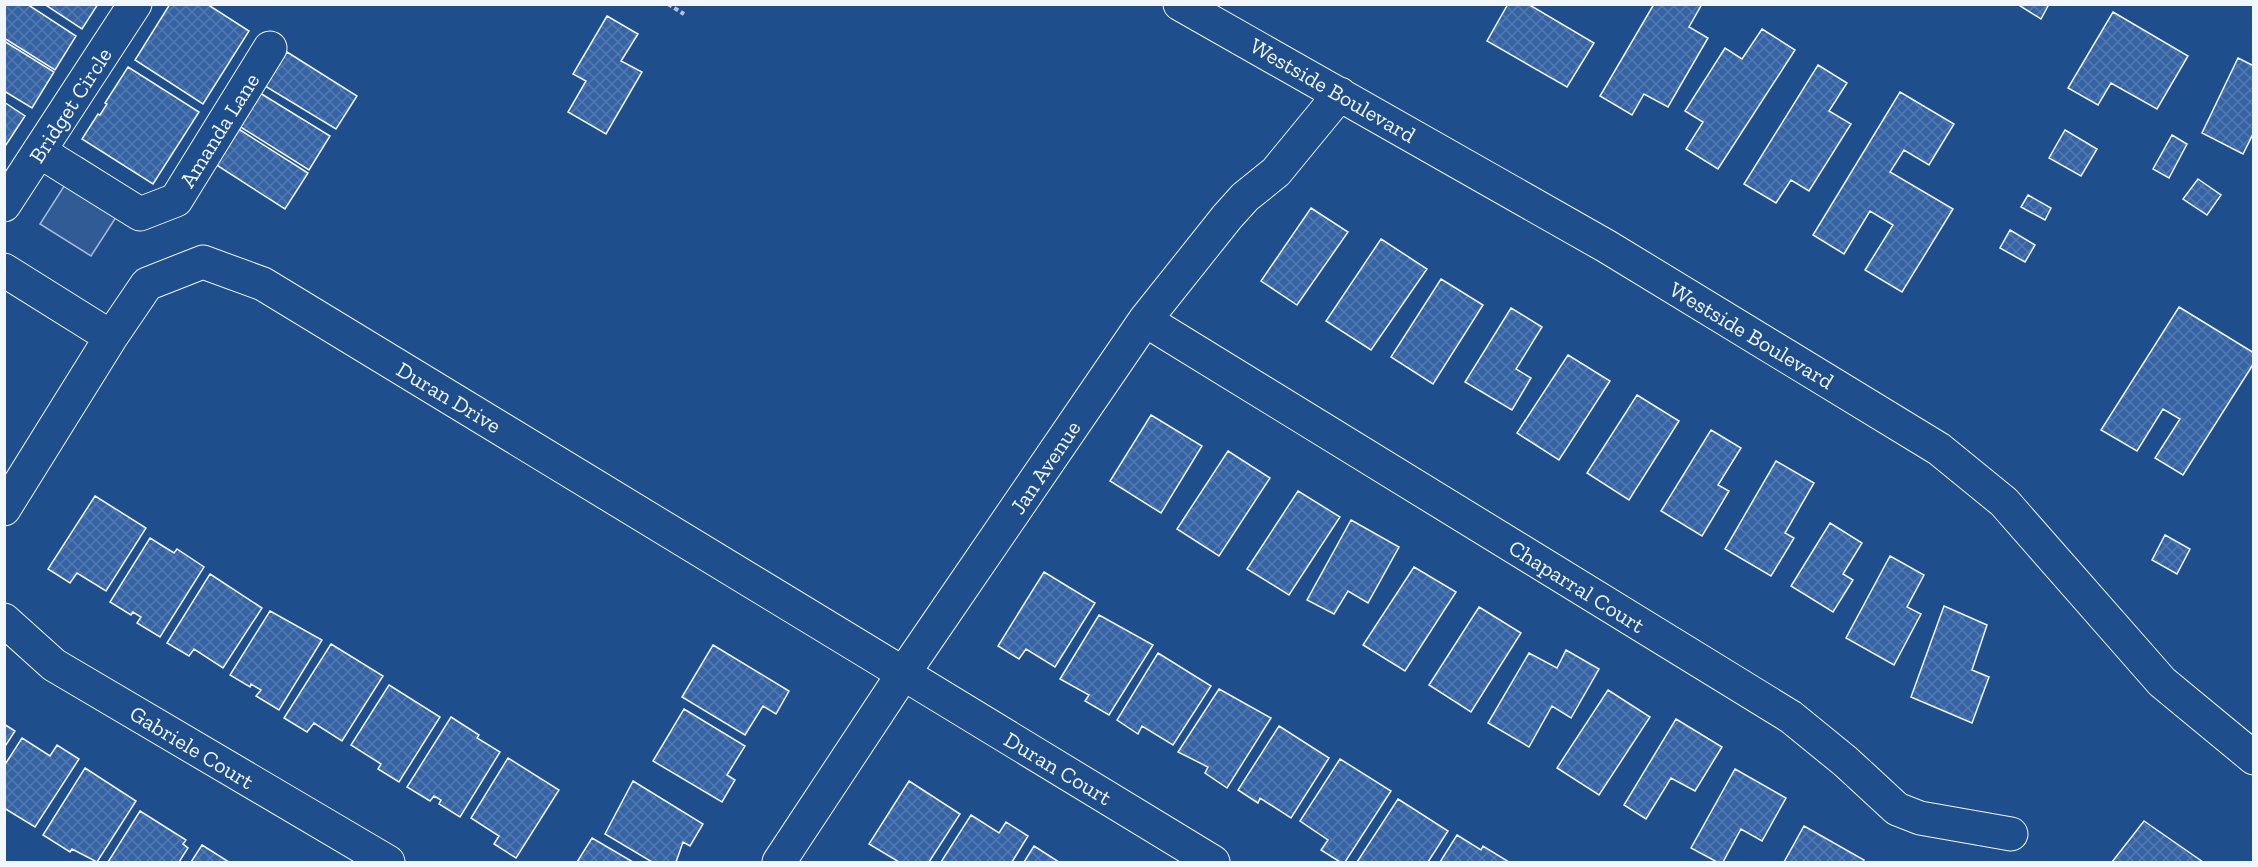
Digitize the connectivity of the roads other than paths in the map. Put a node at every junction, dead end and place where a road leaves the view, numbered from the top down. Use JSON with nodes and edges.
{"nodes":[{"id":1,"x":135,"y":4,"type":"edge"},
{"id":2,"x":1180,"y":4,"type":"edge"},
{"id":3,"x":270,"y":48,"type":"dead end"},
{"id":4,"x":1340,"y":94,"type":"junction"},
{"id":5,"x":39,"y":152,"type":"junction"},
{"id":6,"x":4,"y":205,"type":"edge"},
{"id":7,"x":4,"y":270,"type":"edge"},
{"id":8,"x":1145,"y":320,"type":"junction"},
{"id":9,"x":111,"y":337,"type":"junction"},
{"id":10,"x":4,"y":509,"type":"edge"},
{"id":11,"x":4,"y":620,"type":"edge"},
{"id":12,"x":903,"y":674,"type":"junction"},
{"id":13,"x":2253,"y":758,"type":"edge"},
{"id":14,"x":2011,"y":834,"type":"dead end"},
{"id":15,"x":388,"y":862,"type":"edge"},
{"id":16,"x":779,"y":862,"type":"edge"},
{"id":17,"x":1213,"y":862,"type":"edge"}],
"edges":[{"from":1,"to":5,"type":"street","name":"Bridget Circle"},
{"from":2,"to":4,"type":"street","name":"Westside Boulevard"},
{"from":3,"to":5,"type":"street","name":"Amanda Lane"},
{"from":4,"to":8,"type":"street","name":"Jan Avenue"},
{"from":4,"to":13,"type":"street","name":"Westside Boulevard"},
{"from":5,"to":6,"type":"street","name":"Bridget Circle"},
{"from":7,"to":9,"type":"street"},
{"from":8,"to":12,"type":"street","name":"Jan Avenue"},
{"from":8,"to":14,"type":"street","name":"Chaparral Court"},
{"from":9,"to":10,"type":"street"},
{"from":9,"to":12,"type":"street","name":"Duran Drive"},
{"from":11,"to":15,"type":"street","name":"Gabriele Court"},
{"from":12,"to":16,"type":"street","name":"Jan Avenue"},
{"from":12,"to":17,"type":"street","name":"Duran Court"}]}
